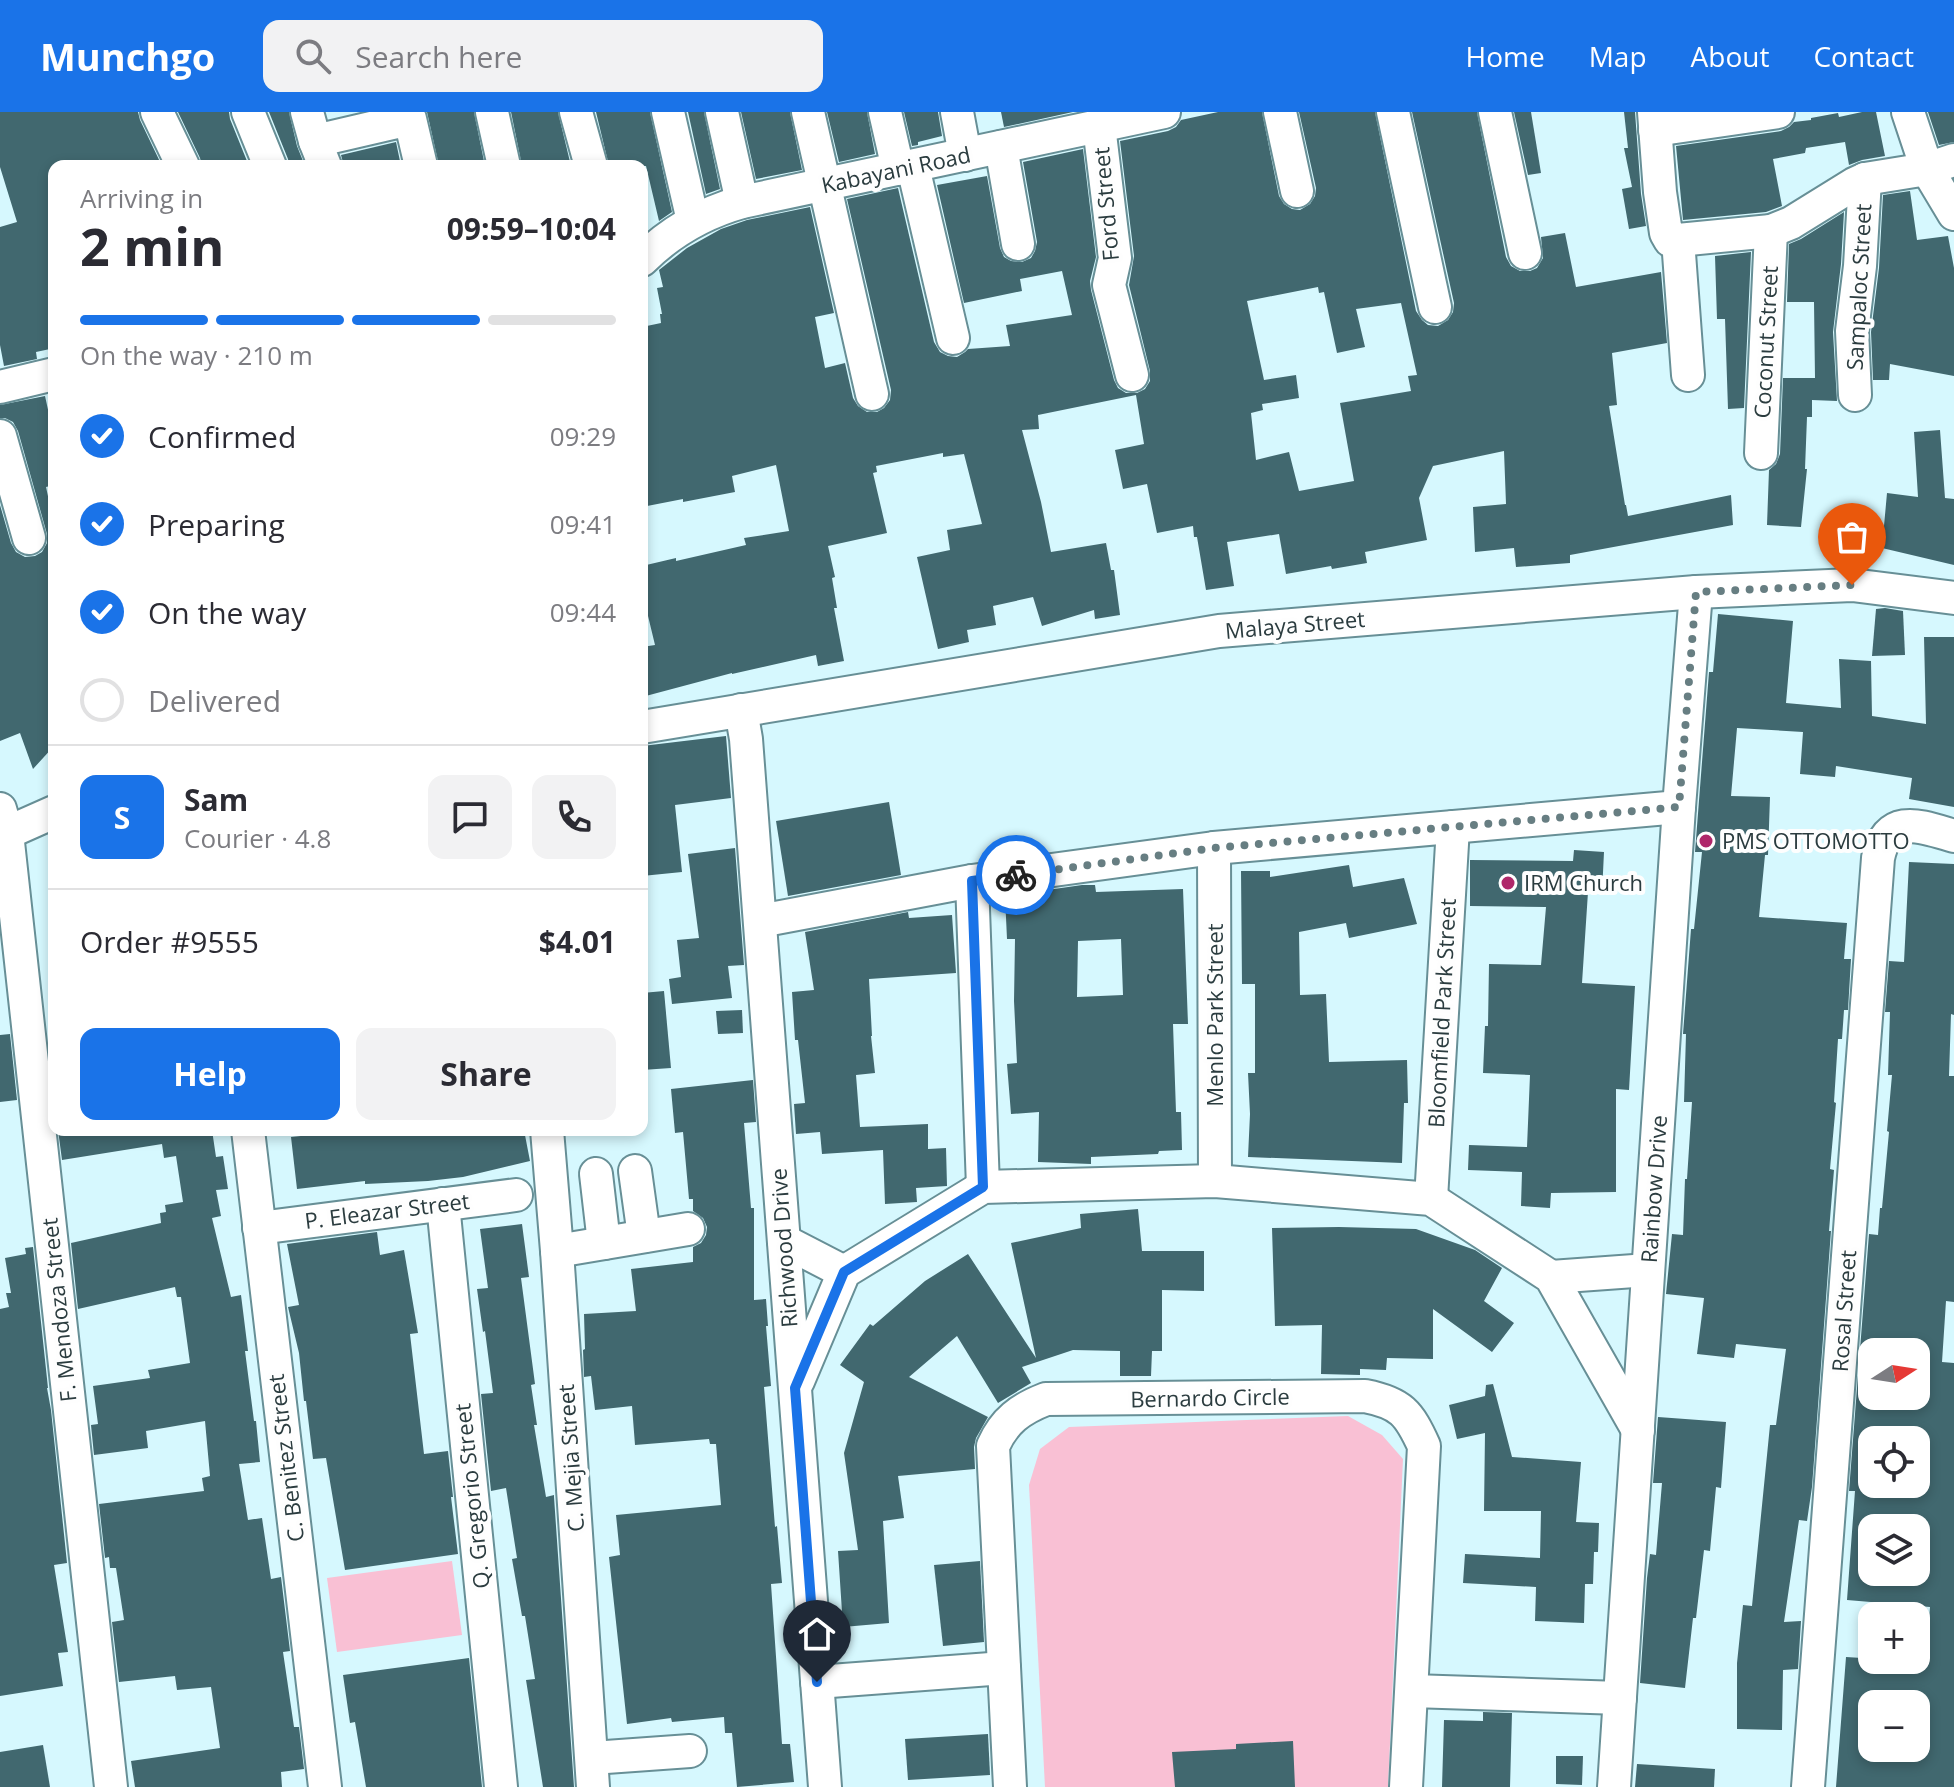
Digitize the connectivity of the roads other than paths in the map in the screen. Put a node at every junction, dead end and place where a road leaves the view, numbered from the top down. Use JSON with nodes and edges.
{"nodes":[{"id":1,"x":157,"y":112,"type":"edge"},
{"id":2,"x":248,"y":112,"type":"edge"},
{"id":3,"x":492,"y":112,"type":"edge"},
{"id":4,"x":576,"y":112,"type":"edge"},
{"id":5,"x":668,"y":112,"type":"edge"},
{"id":6,"x":722,"y":112,"type":"edge"},
{"id":7,"x":808,"y":112,"type":"edge"},
{"id":8,"x":885,"y":112,"type":"edge"},
{"id":9,"x":957,"y":112,"type":"edge"},
{"id":10,"x":1280,"y":112,"type":"edge"},
{"id":11,"x":1393,"y":112,"type":"edge"},
{"id":12,"x":1495,"y":112,"type":"edge"},
{"id":13,"x":1778,"y":112,"type":"edge"},
{"id":14,"x":1908,"y":112,"type":"edge"},
{"id":15,"x":1146,"y":114,"type":"edge"},
{"id":16,"x":1655,"y":121,"type":"edge"},
{"id":17,"x":1099,"y":126,"type":"junction"},
{"id":18,"x":1020,"y":133,"type":"edge"},
{"id":19,"x":316,"y":140,"type":"edge"},
{"id":20,"x":965,"y":155,"type":"junction"},
{"id":21,"x":180,"y":160,"type":"edge"},
{"id":22,"x":268,"y":160,"type":"edge"},
{"id":23,"x":420,"y":160,"type":"edge"},
{"id":24,"x":503,"y":160,"type":"edge"},
{"id":25,"x":589,"y":160,"type":"edge"},
{"id":26,"x":1941,"y":164,"type":"edge"},
{"id":27,"x":906,"y":168,"type":"junction"},
{"id":28,"x":1865,"y":179,"type":"junction"},
{"id":29,"x":826,"y":185,"type":"junction"},
{"id":30,"x":1297,"y":191,"type":"dead end"},
{"id":31,"x":742,"y":202,"type":"junction"},
{"id":32,"x":1954,"y":214,"type":"edge"},
{"id":33,"x":693,"y":221,"type":"junction"},
{"id":34,"x":1771,"y":231,"type":"junction"},
{"id":35,"x":1674,"y":240,"type":"junction"},
{"id":36,"x":1018,"y":244,"type":"dead end"},
{"id":37,"x":1525,"y":253,"type":"dead end"},
{"id":38,"x":648,"y":255,"type":"edge"},
{"id":39,"x":1435,"y":307,"type":"dead end"},
{"id":40,"x":953,"y":338,"type":"dead end"},
{"id":41,"x":48,"y":375,"type":"edge"},
{"id":42,"x":1132,"y":375,"type":"dead end"},
{"id":43,"x":1688,"y":375,"type":"dead end"},
{"id":44,"x":0,"y":387,"type":"edge"},
{"id":45,"x":872,"y":394,"type":"dead end"},
{"id":46,"x":1855,"y":395,"type":"dead end"},
{"id":47,"x":0,"y":436,"type":"edge"},
{"id":48,"x":1761,"y":453,"type":"dead end"},
{"id":49,"x":29,"y":538,"type":"dead end"},
{"id":50,"x":1696,"y":592,"type":"junction"},
{"id":51,"x":1954,"y":598,"type":"edge"},
{"id":52,"x":741,"y":710,"type":"junction"},
{"id":53,"x":648,"y":726,"type":"edge"},
{"id":54,"x":1679,"y":807,"type":"junction"},
{"id":55,"x":48,"y":814,"type":"edge"},
{"id":56,"x":2,"y":826,"type":"edge"},
{"id":57,"x":1453,"y":827,"type":"junction"},
{"id":58,"x":1954,"y":836,"type":"edge"},
{"id":59,"x":1214,"y":848,"type":"junction"},
{"id":60,"x":972,"y":881,"type":"junction"},
{"id":61,"x":760,"y":921,"type":"junction"},
{"id":62,"x":249,"y":1136,"type":"edge"},
{"id":63,"x":547,"y":1136,"type":"edge"},
{"id":64,"x":635,"y":1171,"type":"dead end"},
{"id":65,"x":596,"y":1174,"type":"dead end"},
{"id":66,"x":1215,"y":1181,"type":"junction"},
{"id":67,"x":983,"y":1187,"type":"junction"},
{"id":68,"x":516,"y":1195,"type":"dead end"},
{"id":69,"x":1431,"y":1199,"type":"junction"},
{"id":70,"x":443,"y":1204,"type":"junction"},
{"id":71,"x":259,"y":1228,"type":"junction"},
{"id":72,"x":688,"y":1229,"type":"dead end"},
{"id":73,"x":644,"y":1236,"type":"junction"},
{"id":74,"x":784,"y":1241,"type":"junction"},
{"id":75,"x":604,"y":1243,"type":"junction"},
{"id":76,"x":557,"y":1251,"type":"junction"},
{"id":77,"x":1648,"y":1270,"type":"junction"},
{"id":78,"x":844,"y":1272,"type":"junction"},
{"id":79,"x":1551,"y":1277,"type":"junction"},
{"id":80,"x":795,"y":1388,"type":"junction"},
{"id":81,"x":1638,"y":1430,"type":"junction"},
{"id":82,"x":1004,"y":1668,"type":"junction"},
{"id":83,"x":817,"y":1682,"type":"junction"},
{"id":84,"x":1412,"y":1691,"type":"junction"},
{"id":85,"x":1620,"y":1698,"type":"junction"},
{"id":86,"x":690,"y":1751,"type":"dead end"},
{"id":87,"x":593,"y":1773,"type":"edge"},
{"id":88,"x":111,"y":1787,"type":"edge"},
{"id":89,"x":325,"y":1787,"type":"edge"},
{"id":90,"x":501,"y":1787,"type":"edge"},
{"id":91,"x":825,"y":1787,"type":"edge"},
{"id":92,"x":1010,"y":1787,"type":"edge"},
{"id":93,"x":1406,"y":1787,"type":"edge"},
{"id":94,"x":1614,"y":1787,"type":"edge"},
{"id":95,"x":1808,"y":1787,"type":"edge"}],
"edges":[{"from":1,"to":21,"type":"street"},
{"from":2,"to":22,"type":"street"},
{"from":3,"to":24,"type":"street"},
{"from":4,"to":25,"type":"street"},
{"from":5,"to":33,"type":"street"},
{"from":6,"to":31,"type":"street"},
{"from":7,"to":29,"type":"street"},
{"from":8,"to":27,"type":"street"},
{"from":9,"to":20,"type":"street"},
{"from":10,"to":30,"type":"street"},
{"from":11,"to":39,"type":"street"},
{"from":12,"to":37,"type":"street"},
{"from":13,"to":16,"type":"street"},
{"from":14,"to":26,"type":"street"},
{"from":15,"to":17,"type":"street","name":"Kabayani Road"},
{"from":16,"to":35,"type":"street"},
{"from":17,"to":18,"type":"street","name":"Kabayani Road"},
{"from":17,"to":42,"type":"street","name":"Ford Street"},
{"from":18,"to":20,"type":"street","name":"Kabayani Road"},
{"from":18,"to":36,"type":"street"},
{"from":19,"to":23,"type":"street"},
{"from":20,"to":27,"type":"street","name":"Kabayani Road"},
{"from":26,"to":28,"type":"street"},
{"from":26,"to":32,"type":"street"},
{"from":27,"to":29,"type":"street","name":"Kabayani Road"},
{"from":27,"to":40,"type":"street"},
{"from":28,"to":34,"type":"street"},
{"from":28,"to":46,"type":"street","name":"Sampaloc Street"},
{"from":29,"to":31,"type":"street","name":"Kabayani Road"},
{"from":29,"to":45,"type":"street"},
{"from":31,"to":33,"type":"street","name":"Kabayani Road"},
{"from":33,"to":38,"type":"street","name":"Kabayani Road"},
{"from":34,"to":35,"type":"street"},
{"from":34,"to":48,"type":"street","name":"Coconut Street"},
{"from":35,"to":43,"type":"street"},
{"from":41,"to":44,"type":"street"},
{"from":47,"to":49,"type":"street"},
{"from":50,"to":51,"type":"street","name":"Malaya Street"},
{"from":50,"to":52,"type":"street","name":"Malaya Street"},
{"from":50,"to":54,"type":"street","name":"Rainbow Drive"},
{"from":52,"to":53,"type":"street","name":"Malaya Street"},
{"from":52,"to":61,"type":"street","name":"Richwood Drive"},
{"from":54,"to":57,"type":"street"},
{"from":54,"to":77,"type":"street","name":"Rainbow Drive"},
{"from":55,"to":56,"type":"street"},
{"from":56,"to":88,"type":"street","name":"F. Mendoza Street"},
{"from":57,"to":59,"type":"street"},
{"from":57,"to":69,"type":"street","name":"Bloomfield Park Street"},
{"from":58,"to":95,"type":"street","name":"Rosal Street"},
{"from":59,"to":60,"type":"street"},
{"from":59,"to":66,"type":"street","name":"Menlo Park Street"},
{"from":60,"to":61,"type":"street"},
{"from":60,"to":67,"type":"street"},
{"from":61,"to":74,"type":"street","name":"Richwood Drive"},
{"from":62,"to":71,"type":"street","name":"C. Benitez Street"},
{"from":63,"to":76,"type":"street","name":"C. Mejia Street"},
{"from":64,"to":73,"type":"street"},
{"from":65,"to":75,"type":"street"},
{"from":66,"to":67,"type":"street"},
{"from":66,"to":69,"type":"street"},
{"from":67,"to":78,"type":"street"},
{"from":68,"to":70,"type":"street","name":"P. Eleazar Street"},
{"from":69,"to":79,"type":"street"},
{"from":70,"to":71,"type":"street","name":"P. Eleazar Street"},
{"from":70,"to":90,"type":"street","name":"Q. Gregorio Street"},
{"from":71,"to":89,"type":"street","name":"C. Benitez Street"},
{"from":72,"to":73,"type":"street"},
{"from":73,"to":75,"type":"street"},
{"from":74,"to":78,"type":"street"},
{"from":74,"to":80,"type":"street","name":"Richwood Drive"},
{"from":75,"to":76,"type":"street"},
{"from":76,"to":87,"type":"street","name":"C. Mejia Street"},
{"from":77,"to":79,"type":"street"},
{"from":77,"to":81,"type":"street","name":"Rainbow Drive"},
{"from":78,"to":80,"type":"street"},
{"from":79,"to":81,"type":"street"},
{"from":80,"to":83,"type":"street","name":"Richwood Drive"},
{"from":81,"to":85,"type":"street","name":"Rainbow Drive"},
{"from":82,"to":83,"type":"street"},
{"from":82,"to":84,"type":"street","name":"Bernardo Circle"},
{"from":82,"to":92,"type":"street","name":"Bernardo Circle"},
{"from":83,"to":91,"type":"street","name":"Richwood Drive"},
{"from":84,"to":85,"type":"street"},
{"from":84,"to":93,"type":"street","name":"Bernardo Circle"},
{"from":85,"to":94,"type":"street","name":"Rainbow Drive"},
{"from":86,"to":87,"type":"street"}]}
